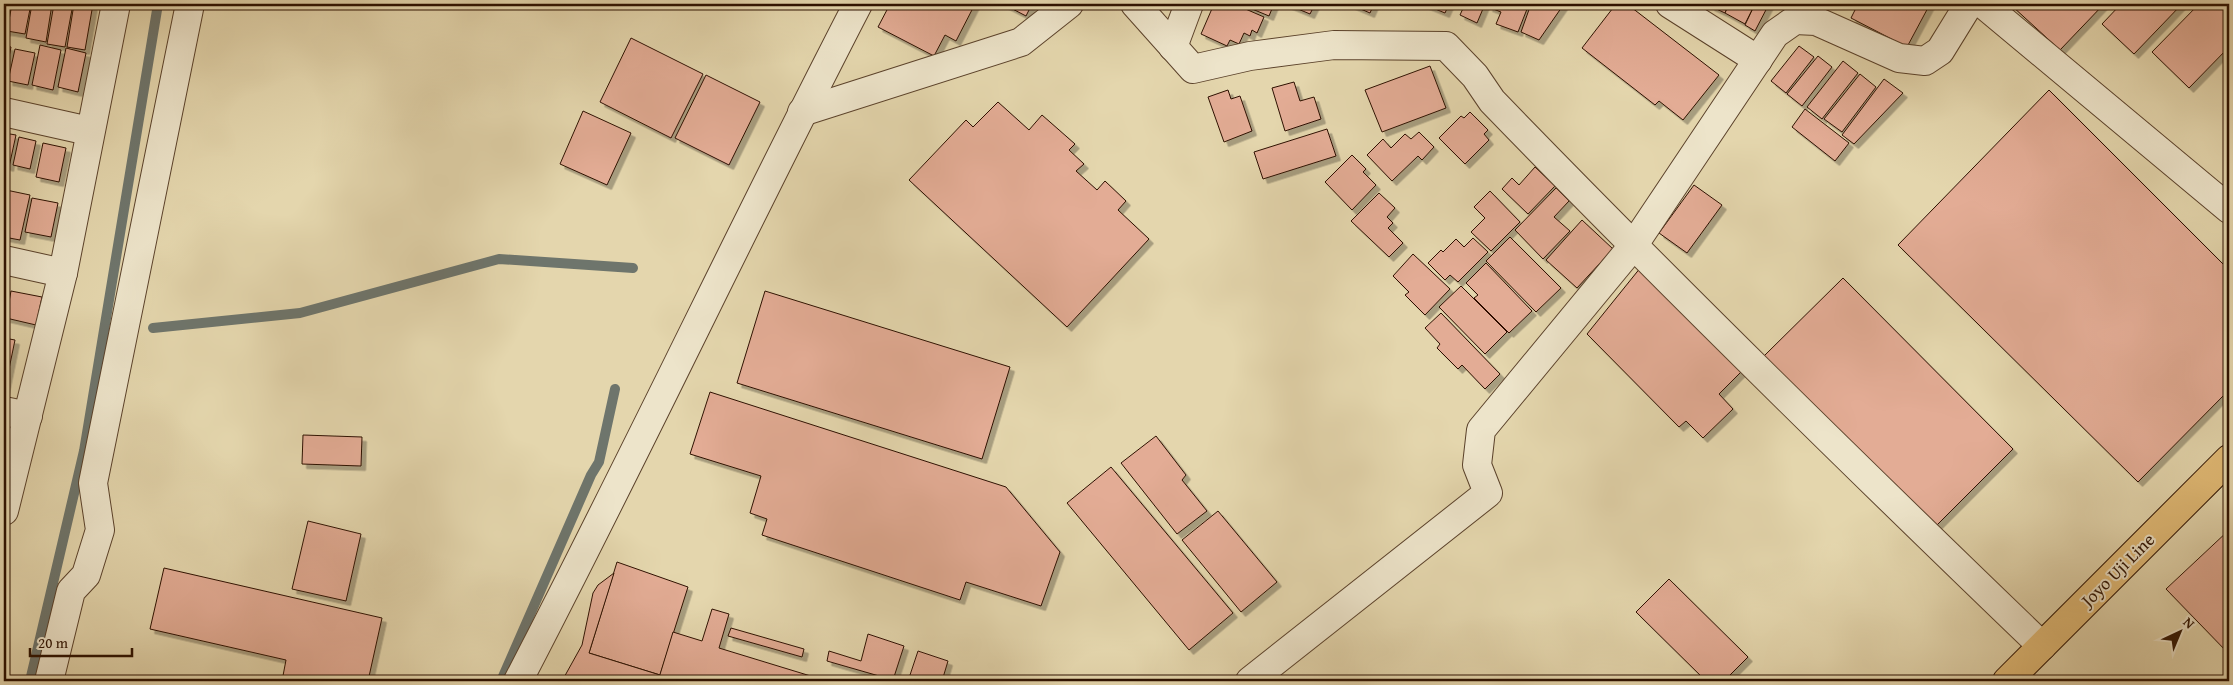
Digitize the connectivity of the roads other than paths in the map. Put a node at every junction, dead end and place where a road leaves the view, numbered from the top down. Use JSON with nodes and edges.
{"nodes":[{"id":1,"x":116,"y":4,"type":"edge"},
{"id":2,"x":190,"y":4,"type":"edge"},
{"id":3,"x":858,"y":4,"type":"edge"},
{"id":4,"x":1069,"y":4,"type":"edge"},
{"id":5,"x":1135,"y":4,"type":"edge"},
{"id":6,"x":1189,"y":4,"type":"edge"},
{"id":7,"x":1670,"y":4,"type":"edge"},
{"id":8,"x":1969,"y":4,"type":"edge"},
{"id":9,"x":1983,"y":4,"type":"edge"},
{"id":10,"x":1173,"y":47,"type":"junction"},
{"id":11,"x":1758,"y":60,"type":"junction"},
{"id":12,"x":4,"y":112,"type":"edge"},
{"id":13,"x":802,"y":112,"type":"junction"},
{"id":14,"x":89,"y":131,"type":"junction"},
{"id":15,"x":2229,"y":209,"type":"edge"},
{"id":16,"x":1632,"y":246,"type":"junction"},
{"id":17,"x":4,"y":260,"type":"edge"},
{"id":18,"x":62,"y":273,"type":"junction"},
{"id":19,"x":16,"y":413,"type":"edge"},
{"id":20,"x":2229,"y":459,"type":"edge"},
{"id":21,"x":4,"y":511,"type":"edge"},
{"id":22,"x":2042,"y":646,"type":"junction"},
{"id":23,"x":49,"y":681,"type":"edge"},
{"id":24,"x":518,"y":681,"type":"edge"},
{"id":25,"x":1250,"y":681,"type":"edge"},
{"id":26,"x":2007,"y":681,"type":"edge"}],
"edges":[{"from":1,"to":14,"type":"street"},
{"from":2,"to":23,"type":"street"},
{"from":3,"to":13,"type":"street"},
{"from":4,"to":13,"type":"street"},
{"from":5,"to":10,"type":"street"},
{"from":6,"to":10,"type":"street"},
{"from":7,"to":11,"type":"street"},
{"from":8,"to":11,"type":"street"},
{"from":9,"to":15,"type":"street"},
{"from":10,"to":16,"type":"street"},
{"from":11,"to":16,"type":"street"},
{"from":12,"to":14,"type":"street"},
{"from":13,"to":24,"type":"street"},
{"from":14,"to":18,"type":"street"},
{"from":16,"to":22,"type":"street"},
{"from":16,"to":25,"type":"street"},
{"from":17,"to":18,"type":"street"},
{"from":18,"to":19,"type":"street"},
{"from":19,"to":21,"type":"street"},
{"from":20,"to":22,"type":"main road","name":"Joyo Uji Line"},
{"from":22,"to":26,"type":"main road","name":"Joyo Uji Line"}]}
